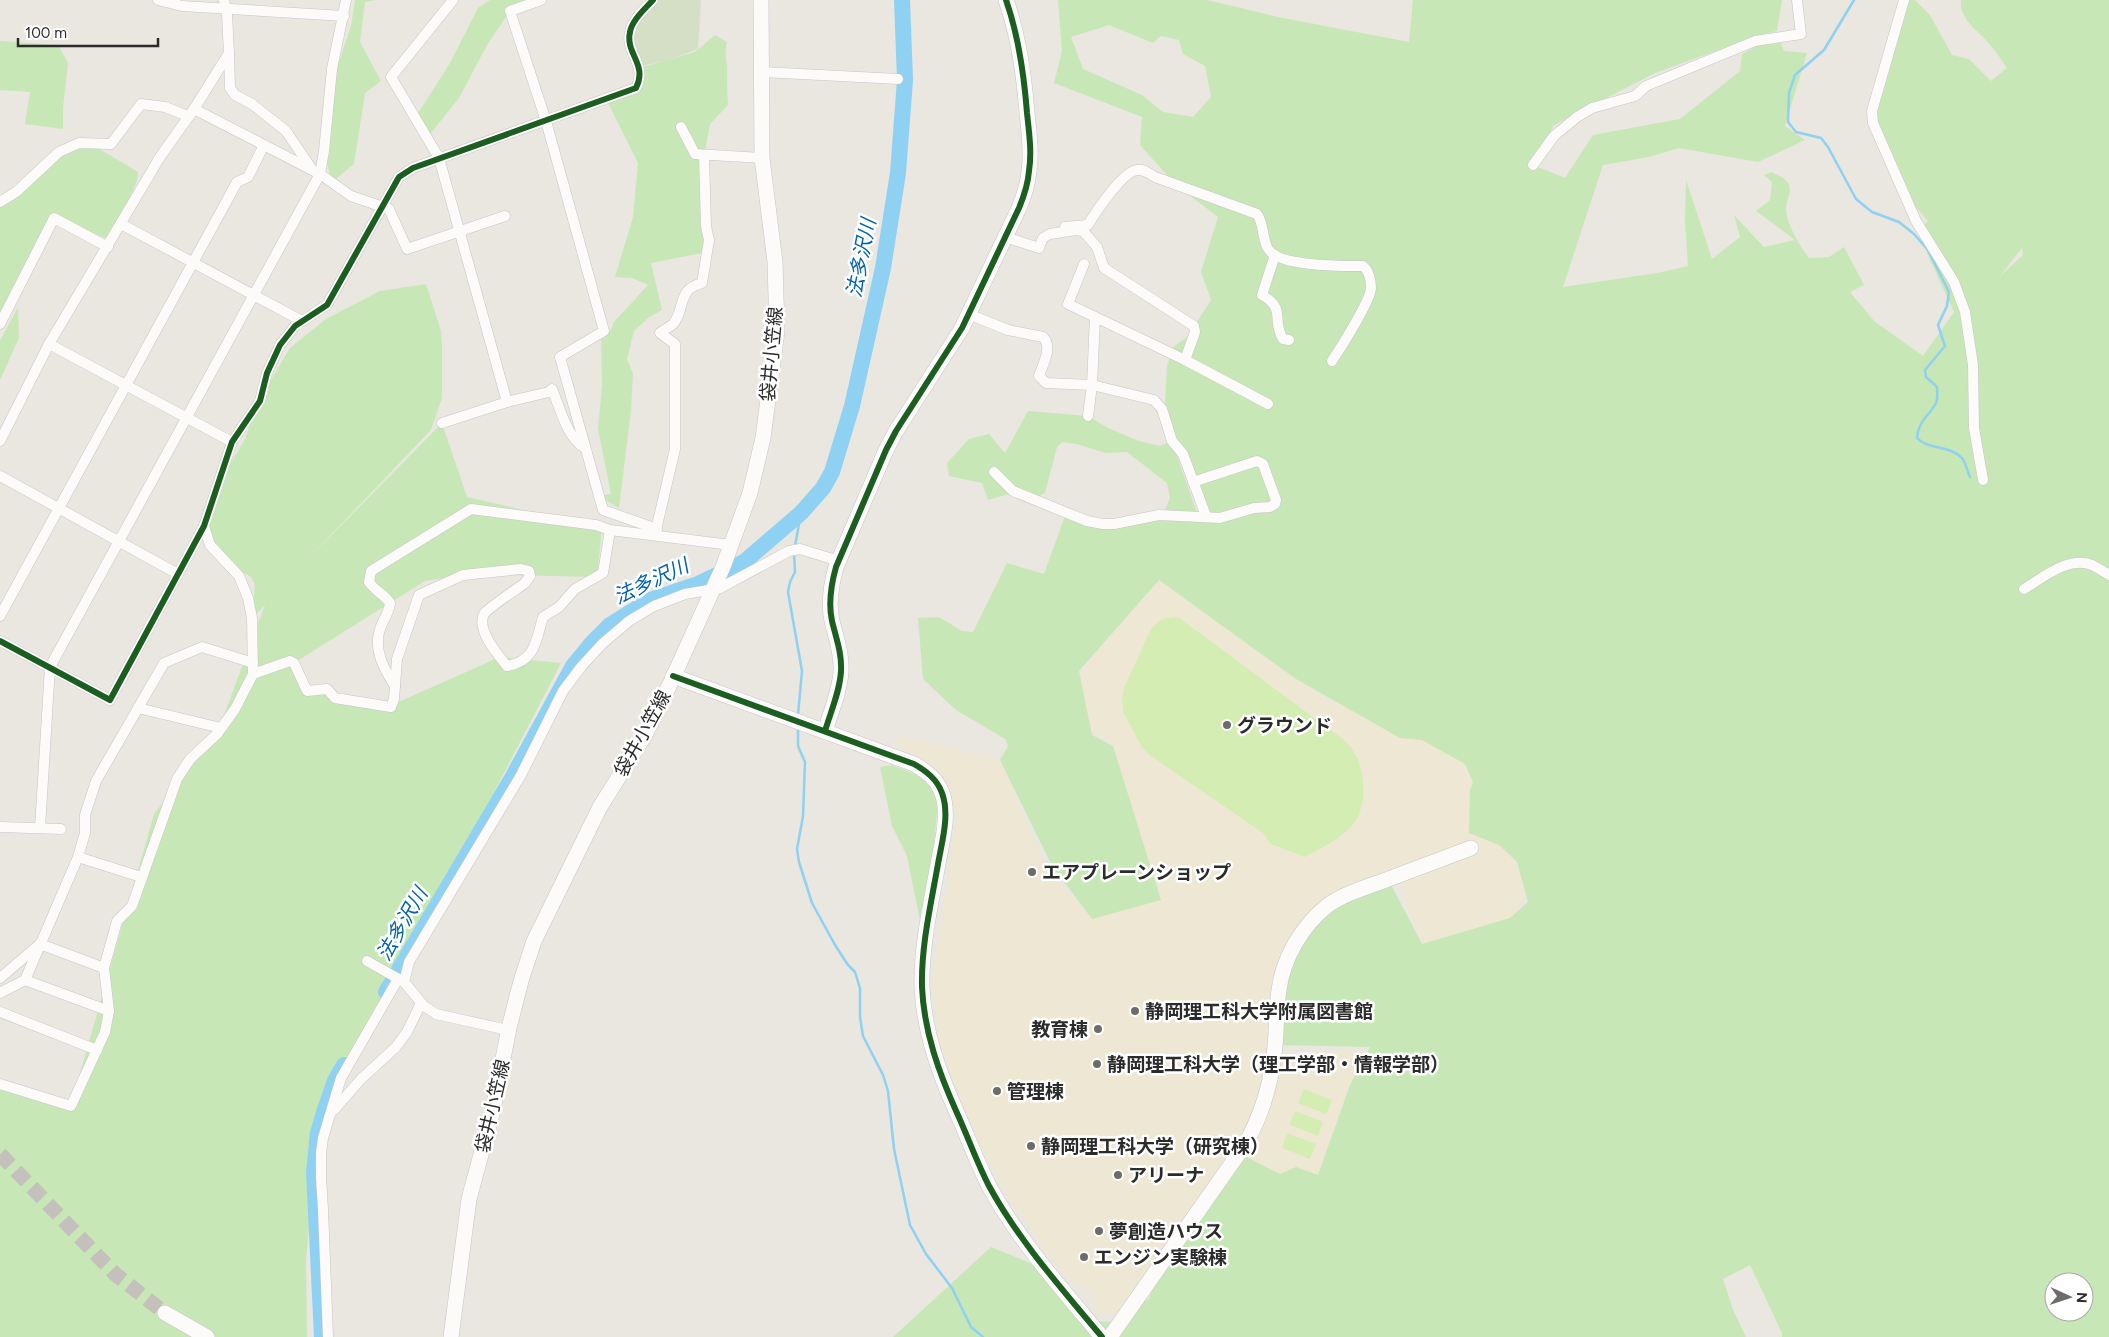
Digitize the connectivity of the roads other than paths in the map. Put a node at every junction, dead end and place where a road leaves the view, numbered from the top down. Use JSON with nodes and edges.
{"nodes":[{"id":1,"x":158,"y":0,"type":"edge"},
{"id":2,"x":346,"y":0,"type":"edge"},
{"id":3,"x":453,"y":0,"type":"edge"},
{"id":4,"x":541,"y":0,"type":"edge"},
{"id":5,"x":653,"y":0,"type":"edge"},
{"id":6,"x":761,"y":0,"type":"edge"},
{"id":7,"x":1006,"y":0,"type":"edge"},
{"id":8,"x":1797,"y":0,"type":"edge"},
{"id":9,"x":1904,"y":0,"type":"edge"},
{"id":10,"x":225,"y":4,"type":"edge"},
{"id":11,"x":344,"y":16,"type":"junction"},
{"id":12,"x":229,"y":53,"type":"junction"},
{"id":13,"x":761,"y":72,"type":"junction"},
{"id":14,"x":898,"y":79,"type":"dead end"},
{"id":15,"x":191,"y":113,"type":"junction"},
{"id":16,"x":546,"y":120,"type":"junction"},
{"id":17,"x":681,"y":127,"type":"dead end"},
{"id":18,"x":264,"y":145,"type":"junction"},
{"id":19,"x":704,"y":155,"type":"junction"},
{"id":20,"x":439,"y":158,"type":"junction"},
{"id":21,"x":762,"y":158,"type":"junction"},
{"id":22,"x":1533,"y":165,"type":"dead end"},
{"id":23,"x":316,"y":172,"type":"junction"},
{"id":24,"x":0,"y":202,"type":"edge"},
{"id":25,"x":383,"y":207,"type":"junction"},
{"id":26,"x":505,"y":216,"type":"dead end"},
{"id":27,"x":121,"y":224,"type":"junction"},
{"id":28,"x":459,"y":231,"type":"junction"},
{"id":29,"x":1064,"y":232,"type":"junction"},
{"id":30,"x":1006,"y":237,"type":"junction"},
{"id":31,"x":108,"y":247,"type":"junction"},
{"id":32,"x":1275,"y":255,"type":"junction"},
{"id":33,"x":194,"y":262,"type":"junction"},
{"id":34,"x":1084,"y":264,"type":"dead end"},
{"id":35,"x":254,"y":294,"type":"junction"},
{"id":36,"x":968,"y":314,"type":"junction"},
{"id":37,"x":1095,"y":317,"type":"junction"},
{"id":38,"x":302,"y":321,"type":"junction"},
{"id":39,"x":0,"y":324,"type":"edge"},
{"id":40,"x":1289,"y":340,"type":"dead end"},
{"id":41,"x":49,"y":344,"type":"junction"},
{"id":42,"x":1185,"y":360,"type":"junction"},
{"id":43,"x":1332,"y":361,"type":"dead end"},
{"id":44,"x":127,"y":384,"type":"junction"},
{"id":45,"x":1092,"y":384,"type":"junction"},
{"id":46,"x":507,"y":402,"type":"junction"},
{"id":47,"x":1268,"y":404,"type":"dead end"},
{"id":48,"x":1088,"y":416,"type":"dead end"},
{"id":49,"x":187,"y":417,"type":"junction"},
{"id":50,"x":442,"y":423,"type":"dead end"},
{"id":51,"x":0,"y":441,"type":"edge"},
{"id":52,"x":232,"y":442,"type":"junction"},
{"id":53,"x":585,"y":448,"type":"junction"},
{"id":54,"x":994,"y":472,"type":"dead end"},
{"id":55,"x":0,"y":476,"type":"edge"},
{"id":56,"x":1983,"y":480,"type":"dead end"},
{"id":57,"x":1194,"y":482,"type":"junction"},
{"id":58,"x":59,"y":509,"type":"junction"},
{"id":59,"x":1206,"y":516,"type":"junction"},
{"id":60,"x":204,"y":526,"type":"junction"},
{"id":61,"x":610,"y":530,"type":"junction"},
{"id":62,"x":656,"y":532,"type":"junction"},
{"id":63,"x":118,"y":542,"type":"junction"},
{"id":64,"x":731,"y":545,"type":"junction"},
{"id":65,"x":839,"y":561,"type":"junction"},
{"id":66,"x":178,"y":574,"type":"junction"},
{"id":67,"x":2109,"y":575,"type":"edge"},
{"id":68,"x":712,"y":588,"type":"junction"},
{"id":69,"x":2024,"y":589,"type":"dead end"},
{"id":70,"x":0,"y":616,"type":"edge"},
{"id":71,"x":0,"y":641,"type":"edge"},
{"id":72,"x":50,"y":667,"type":"junction"},
{"id":73,"x":253,"y":669,"type":"junction"},
{"id":74,"x":674,"y":676,"type":"junction"},
{"id":75,"x":395,"y":686,"type":"junction"},
{"id":76,"x":138,"y":708,"type":"junction"},
{"id":77,"x":221,"y":728,"type":"junction"},
{"id":78,"x":825,"y":731,"type":"junction"},
{"id":79,"x":0,"y":827,"type":"edge"},
{"id":80,"x":40,"y":828,"type":"junction"},
{"id":81,"x":61,"y":829,"type":"dead end"},
{"id":82,"x":1471,"y":848,"type":"dead end"},
{"id":83,"x":78,"y":857,"type":"junction"},
{"id":84,"x":141,"y":877,"type":"junction"},
{"id":85,"x":40,"y":944,"type":"junction"},
{"id":86,"x":367,"y":961,"type":"dead end"},
{"id":87,"x":104,"y":968,"type":"junction"},
{"id":88,"x":0,"y":978,"type":"edge"},
{"id":89,"x":25,"y":980,"type":"junction"},
{"id":90,"x":401,"y":980,"type":"junction"},
{"id":91,"x":0,"y":993,"type":"edge"},
{"id":92,"x":421,"y":1003,"type":"junction"},
{"id":93,"x":109,"y":1011,"type":"junction"},
{"id":94,"x":0,"y":1012,"type":"edge"},
{"id":95,"x":508,"y":1030,"type":"junction"},
{"id":96,"x":97,"y":1050,"type":"junction"},
{"id":97,"x":344,"y":1074,"type":"junction"},
{"id":98,"x":365,"y":1076,"type":"junction"},
{"id":99,"x":0,"y":1084,"type":"edge"},
{"id":100,"x":332,"y":1113,"type":"junction"},
{"id":101,"x":165,"y":1312,"type":"tunnel mouth"},
{"id":102,"x":207,"y":1337,"type":"edge"},
{"id":103,"x":328,"y":1337,"type":"edge"},
{"id":104,"x":451,"y":1337,"type":"edge"},
{"id":105,"x":1102,"y":1337,"type":"edge"},
{"id":106,"x":1110,"y":1337,"type":"edge"}],
"edges":[{"from":1,"to":10,"type":"street"},
{"from":2,"to":11,"type":"street"},
{"from":3,"to":20,"type":"street"},
{"from":4,"to":16,"type":"street"},
{"from":5,"to":16,"type":"street"},
{"from":6,"to":13,"type":"street","name":"袋井小笠線"},
{"from":7,"to":30,"type":"street"},
{"from":8,"to":22,"type":"street"},
{"from":9,"to":56,"type":"street"},
{"from":10,"to":11,"type":"street"},
{"from":10,"to":12,"type":"street"},
{"from":11,"to":23,"type":"street"},
{"from":12,"to":15,"type":"street"},
{"from":12,"to":23,"type":"street"},
{"from":13,"to":14,"type":"street"},
{"from":13,"to":21,"type":"street","name":"袋井小笠線"},
{"from":15,"to":18,"type":"street"},
{"from":15,"to":24,"type":"street"},
{"from":15,"to":27,"type":"street"},
{"from":16,"to":20,"type":"street"},
{"from":16,"to":53,"type":"street"},
{"from":17,"to":19,"type":"street"},
{"from":18,"to":23,"type":"street"},
{"from":18,"to":33,"type":"street"},
{"from":19,"to":21,"type":"street"},
{"from":19,"to":62,"type":"street"},
{"from":20,"to":25,"type":"street"},
{"from":20,"to":28,"type":"street"},
{"from":21,"to":64,"type":"street","name":"袋井小笠線"},
{"from":23,"to":25,"type":"street"},
{"from":23,"to":35,"type":"street"},
{"from":25,"to":28,"type":"street"},
{"from":25,"to":38,"type":"street"},
{"from":26,"to":28,"type":"street"},
{"from":27,"to":31,"type":"street"},
{"from":27,"to":33,"type":"street"},
{"from":28,"to":46,"type":"street"},
{"from":29,"to":30,"type":"street"},
{"from":29,"to":32,"type":"street"},
{"from":29,"to":42,"type":"street"},
{"from":30,"to":36,"type":"street"},
{"from":31,"to":39,"type":"street"},
{"from":31,"to":41,"type":"street"},
{"from":32,"to":40,"type":"street"},
{"from":32,"to":43,"type":"street"},
{"from":33,"to":35,"type":"street"},
{"from":33,"to":44,"type":"street"},
{"from":34,"to":37,"type":"street"},
{"from":35,"to":38,"type":"street"},
{"from":35,"to":49,"type":"street"},
{"from":36,"to":45,"type":"street"},
{"from":36,"to":65,"type":"street"},
{"from":37,"to":42,"type":"street"},
{"from":37,"to":45,"type":"street"},
{"from":38,"to":52,"type":"street"},
{"from":41,"to":44,"type":"street"},
{"from":41,"to":51,"type":"street"},
{"from":42,"to":47,"type":"street"},
{"from":44,"to":49,"type":"street"},
{"from":44,"to":58,"type":"street"},
{"from":45,"to":48,"type":"street"},
{"from":45,"to":57,"type":"street"},
{"from":46,"to":50,"type":"street"},
{"from":46,"to":53,"type":"street"},
{"from":49,"to":52,"type":"street"},
{"from":49,"to":63,"type":"street"},
{"from":52,"to":60,"type":"street"},
{"from":53,"to":62,"type":"street"},
{"from":54,"to":59,"type":"street"},
{"from":55,"to":58,"type":"street"},
{"from":57,"to":59,"type":"street"},
{"from":57,"to":59,"type":"street"},
{"from":58,"to":63,"type":"street"},
{"from":58,"to":70,"type":"street"},
{"from":60,"to":66,"type":"street"},
{"from":60,"to":73,"type":"street"},
{"from":61,"to":62,"type":"street"},
{"from":61,"to":75,"type":"street"},
{"from":61,"to":75,"type":"street"},
{"from":62,"to":64,"type":"street"},
{"from":63,"to":66,"type":"street"},
{"from":63,"to":72,"type":"street"},
{"from":64,"to":68,"type":"street","name":"袋井小笠線"},
{"from":65,"to":68,"type":"street"},
{"from":65,"to":78,"type":"street"},
{"from":66,"to":72,"type":"street"},
{"from":67,"to":69,"type":"street"},
{"from":68,"to":74,"type":"street","name":"袋井小笠線"},
{"from":68,"to":90,"type":"street"},
{"from":71,"to":72,"type":"street"},
{"from":72,"to":80,"type":"street"},
{"from":73,"to":75,"type":"street"},
{"from":73,"to":76,"type":"street"},
{"from":73,"to":77,"type":"street"},
{"from":74,"to":78,"type":"street"},
{"from":74,"to":95,"type":"street","name":"袋井小笠線"},
{"from":76,"to":77,"type":"street"},
{"from":76,"to":83,"type":"street"},
{"from":77,"to":84,"type":"street"},
{"from":78,"to":105,"type":"street"},
{"from":79,"to":80,"type":"street"},
{"from":80,"to":81,"type":"street"},
{"from":82,"to":106,"type":"street"},
{"from":83,"to":84,"type":"street"},
{"from":83,"to":85,"type":"street"},
{"from":84,"to":87,"type":"street"},
{"from":85,"to":87,"type":"street"},
{"from":85,"to":88,"type":"street"},
{"from":85,"to":89,"type":"street"},
{"from":86,"to":90,"type":"street"},
{"from":87,"to":93,"type":"street"},
{"from":89,"to":91,"type":"street"},
{"from":89,"to":93,"type":"street"},
{"from":90,"to":92,"type":"street"},
{"from":90,"to":97,"type":"street"},
{"from":92,"to":95,"type":"street"},
{"from":92,"to":98,"type":"street"},
{"from":93,"to":96,"type":"street"},
{"from":94,"to":96,"type":"street"},
{"from":95,"to":104,"type":"street","name":"袋井小笠線"},
{"from":96,"to":99,"type":"street"},
{"from":97,"to":98,"type":"street"},
{"from":97,"to":100,"type":"street"},
{"from":98,"to":100,"type":"street"},
{"from":100,"to":103,"type":"street"},
{"from":101,"to":102,"type":"street"}]}
